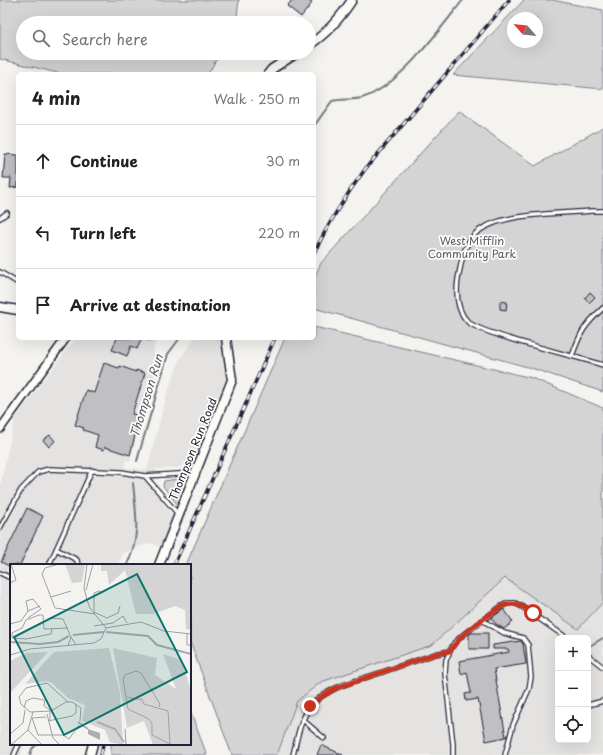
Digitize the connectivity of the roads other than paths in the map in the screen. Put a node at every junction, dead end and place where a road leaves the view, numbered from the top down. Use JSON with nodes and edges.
{"nodes":[{"id":1,"x":352,"y":0,"type":"edge"},
{"id":2,"x":316,"y":40,"type":"edge"},
{"id":3,"x":286,"y":60,"type":"edge"},
{"id":4,"x":270,"y":72,"type":"edge"},
{"id":5,"x":603,"y":212,"type":"edge"},
{"id":6,"x":7,"y":213,"type":"dead end"},
{"id":7,"x":0,"y":218,"type":"edge"},
{"id":8,"x":0,"y":272,"type":"edge"},
{"id":9,"x":16,"y":282,"type":"edge"},
{"id":10,"x":0,"y":307,"type":"edge"},
{"id":11,"x":603,"y":308,"type":"edge"},
{"id":12,"x":16,"y":310,"type":"edge"},
{"id":13,"x":65,"y":340,"type":"edge"},
{"id":14,"x":226,"y":340,"type":"edge"},
{"id":15,"x":572,"y":356,"type":"junction"},
{"id":16,"x":603,"y":365,"type":"edge"},
{"id":17,"x":0,"y":429,"type":"edge"},
{"id":18,"x":92,"y":470,"type":"junction"},
{"id":19,"x":195,"y":473,"type":"junction"},
{"id":20,"x":145,"y":476,"type":"junction"},
{"id":21,"x":178,"y":515,"type":"junction"},
{"id":22,"x":0,"y":528,"type":"edge"},
{"id":23,"x":56,"y":549,"type":"junction"},
{"id":24,"x":49,"y":564,"type":"edge"},
{"id":25,"x":78,"y":564,"type":"edge"},
{"id":26,"x":159,"y":564,"type":"edge"},
{"id":27,"x":0,"y":573,"type":"edge"},
{"id":28,"x":10,"y":578,"type":"edge"},
{"id":29,"x":482,"y":620,"type":"junction"},
{"id":30,"x":563,"y":635,"type":"edge"},
{"id":31,"x":450,"y":651,"type":"junction"},
{"id":32,"x":591,"y":658,"type":"edge"},
{"id":33,"x":603,"y":667,"type":"edge"},
{"id":34,"x":603,"y":701,"type":"edge"},
{"id":35,"x":591,"y":704,"type":"edge"},
{"id":36,"x":303,"y":720,"type":"junction"},
{"id":37,"x":324,"y":738,"type":"dead end"},
{"id":38,"x":19,"y":745,"type":"edge"},
{"id":39,"x":93,"y":745,"type":"edge"},
{"id":40,"x":14,"y":755,"type":"edge"},
{"id":41,"x":90,"y":755,"type":"edge"},
{"id":42,"x":293,"y":755,"type":"edge"},
{"id":43,"x":453,"y":755,"type":"edge"},
{"id":44,"x":505,"y":755,"type":"edge"}],
"edges":[{"from":1,"to":2,"type":"street"},
{"from":3,"to":4,"type":"street"},
{"from":5,"to":15,"type":"lane"},
{"from":6,"to":7,"type":"lane"},
{"from":8,"to":9,"type":"lane"},
{"from":10,"to":12,"type":"street"},
{"from":11,"to":15,"type":"lane"},
{"from":13,"to":17,"type":"street"},
{"from":14,"to":19,"type":"street","name":"Thompson Run Road"},
{"from":15,"to":16,"type":"lane"},
{"from":18,"to":20,"type":"lane"},
{"from":18,"to":22,"type":"lane"},
{"from":18,"to":23,"type":"lane"},
{"from":19,"to":20,"type":"lane"},
{"from":19,"to":21,"type":"street","name":"Thompson Run Road"},
{"from":20,"to":21,"type":"lane"},
{"from":21,"to":26,"type":"street","name":"Thompson Run Road"},
{"from":23,"to":24,"type":"lane"},
{"from":23,"to":25,"type":"lane"},
{"from":27,"to":28,"type":"lane"},
{"from":29,"to":30,"type":"lane"},
{"from":29,"to":31,"type":"lane"},
{"from":29,"to":44,"type":"lane"},
{"from":31,"to":36,"type":"lane"},
{"from":31,"to":43,"type":"lane"},
{"from":32,"to":33,"type":"lane"},
{"from":34,"to":35,"type":"lane"},
{"from":36,"to":37,"type":"lane"},
{"from":36,"to":42,"type":"lane"},
{"from":38,"to":40,"type":"lane"},
{"from":39,"to":41,"type":"street"}]}
